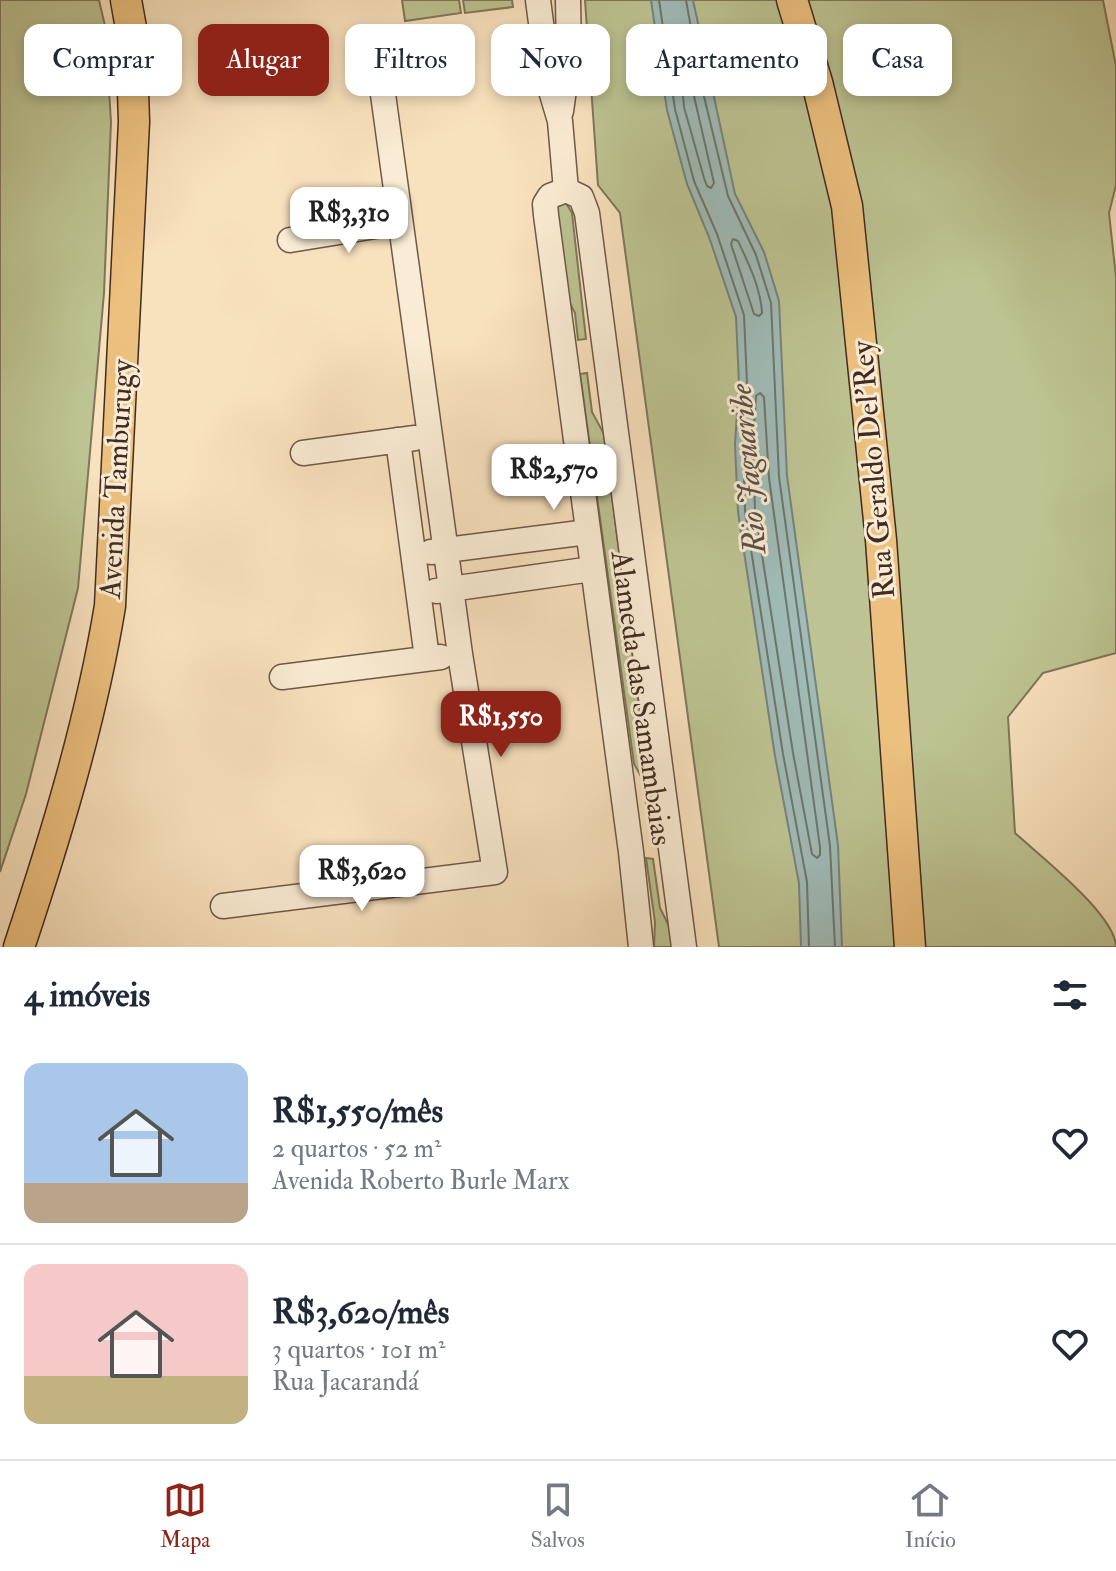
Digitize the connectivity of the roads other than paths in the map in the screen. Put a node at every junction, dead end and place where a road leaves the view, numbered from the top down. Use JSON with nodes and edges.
{"nodes":[{"id":1,"x":126,"y":0,"type":"edge"},
{"id":2,"x":538,"y":0,"type":"edge"},
{"id":3,"x":568,"y":0,"type":"edge"},
{"id":4,"x":792,"y":0,"type":"edge"},
{"id":5,"x":383,"y":96,"type":"edge"},
{"id":6,"x":560,"y":121,"type":"junction"},
{"id":7,"x":566,"y":190,"type":"junction"},
{"id":8,"x":400,"y":222,"type":"junction"},
{"id":9,"x":290,"y":240,"type":"dead end"},
{"id":10,"x":604,"y":354,"type":"junction"},
{"id":11,"x":566,"y":359,"type":"junction"},
{"id":12,"x":429,"y":436,"type":"junction"},
{"id":13,"x":398,"y":440,"type":"junction"},
{"id":14,"x":303,"y":453,"type":"dead end"},
{"id":15,"x":588,"y":532,"type":"junction"},
{"id":16,"x":445,"y":550,"type":"junction"},
{"id":17,"x":414,"y":554,"type":"junction"},
{"id":18,"x":592,"y":569,"type":"junction"},
{"id":19,"x":451,"y":589,"type":"junction"},
{"id":20,"x":419,"y":593,"type":"junction"},
{"id":21,"x":460,"y":654,"type":"junction"},
{"id":22,"x":427,"y":658,"type":"junction"},
{"id":23,"x":282,"y":677,"type":"dead end"},
{"id":24,"x":670,"y":848,"type":"junction"},
{"id":25,"x":631,"y":852,"type":"junction"},
{"id":26,"x":223,"y":906,"type":"dead end"},
{"id":27,"x":19,"y":947,"type":"edge"},
{"id":28,"x":641,"y":947,"type":"edge"},
{"id":29,"x":684,"y":947,"type":"edge"},
{"id":30,"x":910,"y":947,"type":"edge"}],
"edges":[{"from":1,"to":27,"type":"main road","name":"Avenida Tamburugy"},
{"from":2,"to":6,"type":"street"},
{"from":3,"to":6,"type":"street"},
{"from":4,"to":30,"type":"main road","name":"Rua Geraldo Del'Rey"},
{"from":5,"to":8,"type":"street"},
{"from":6,"to":7,"type":"street"},
{"from":7,"to":10,"type":"street","name":"Alameda das Samambaias"},
{"from":7,"to":11,"type":"street","name":"Alameda das Samambaias"},
{"from":8,"to":9,"type":"street"},
{"from":8,"to":12,"type":"street"},
{"from":10,"to":11,"type":"street"},
{"from":10,"to":24,"type":"street","name":"Alameda das Samambaias"},
{"from":11,"to":15,"type":"street","name":"Alameda das Samambaias"},
{"from":12,"to":13,"type":"street"},
{"from":12,"to":16,"type":"street"},
{"from":13,"to":14,"type":"street"},
{"from":13,"to":17,"type":"street"},
{"from":15,"to":16,"type":"street"},
{"from":15,"to":18,"type":"street","name":"Alameda das Samambaias"},
{"from":16,"to":17,"type":"street"},
{"from":16,"to":19,"type":"street"},
{"from":17,"to":20,"type":"street"},
{"from":18,"to":19,"type":"street"},
{"from":18,"to":25,"type":"street","name":"Alameda das Samambaias"},
{"from":19,"to":20,"type":"street"},
{"from":19,"to":21,"type":"street"},
{"from":20,"to":22,"type":"street"},
{"from":21,"to":22,"type":"street"},
{"from":21,"to":26,"type":"street"},
{"from":22,"to":23,"type":"street"},
{"from":24,"to":25,"type":"street"},
{"from":24,"to":29,"type":"street","name":"Alameda das Samambaias"},
{"from":25,"to":28,"type":"street","name":"Alameda das Samambaias"}]}
